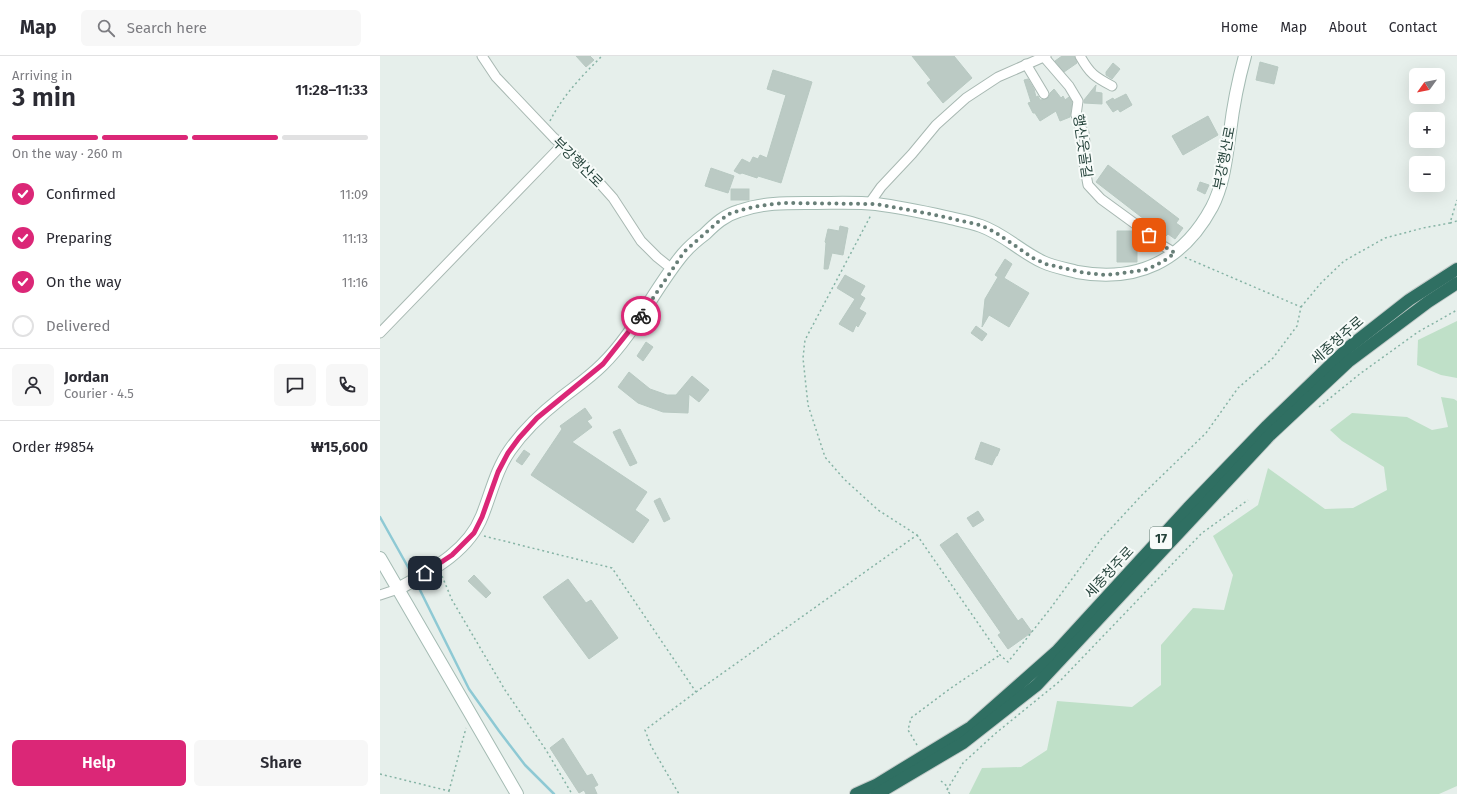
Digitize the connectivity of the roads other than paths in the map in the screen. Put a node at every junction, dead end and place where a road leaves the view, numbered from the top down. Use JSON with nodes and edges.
{"nodes":[{"id":1,"x":482,"y":56,"type":"edge"},
{"id":2,"x":1080,"y":56,"type":"edge"},
{"id":3,"x":1245,"y":56,"type":"edge"},
{"id":4,"x":1045,"y":57,"type":"edge"},
{"id":5,"x":1026,"y":64,"type":"junction"},
{"id":6,"x":1112,"y":86,"type":"dead end"},
{"id":7,"x":1044,"y":94,"type":"dead end"},
{"id":8,"x":562,"y":145,"type":"junction"},
{"id":9,"x":872,"y":204,"type":"junction"},
{"id":10,"x":1175,"y":253,"type":"junction"},
{"id":11,"x":672,"y":269,"type":"junction"},
{"id":12,"x":1457,"y":269,"type":"edge"},
{"id":13,"x":1457,"y":283,"type":"edge"},
{"id":14,"x":380,"y":333,"type":"edge"},
{"id":15,"x":380,"y":558,"type":"edge"},
{"id":16,"x":398,"y":589,"type":"junction"},
{"id":17,"x":380,"y":595,"type":"edge"},
{"id":18,"x":517,"y":794,"type":"edge"},
{"id":19,"x":856,"y":794,"type":"edge"},
{"id":20,"x":877,"y":794,"type":"edge"}],
"edges":[{"from":1,"to":8,"type":"street","name":"부강행산로"},
{"from":2,"to":6,"type":"street"},
{"from":3,"to":10,"type":"street","name":"부강행산로"},
{"from":4,"to":5,"type":"street","name":"행산웃골길"},
{"from":4,"to":10,"type":"street","name":"행산웃골길"},
{"from":5,"to":7,"type":"street"},
{"from":5,"to":9,"type":"street","name":"행산웃골길"},
{"from":8,"to":11,"type":"street","name":"부강행산로"},
{"from":8,"to":14,"type":"street"},
{"from":9,"to":10,"type":"street","name":"부강행산로"},
{"from":9,"to":11,"type":"street","name":"부강행산로"},
{"from":11,"to":16,"type":"street","name":"부강행산로"},
{"from":12,"to":19,"type":"highway","name":"세종청주로","number":"17"},
{"from":13,"to":20,"type":"highway","name":"세종청주로","number":"17"},
{"from":15,"to":16,"type":"street"},
{"from":16,"to":17,"type":"street"},
{"from":16,"to":18,"type":"street"}]}
